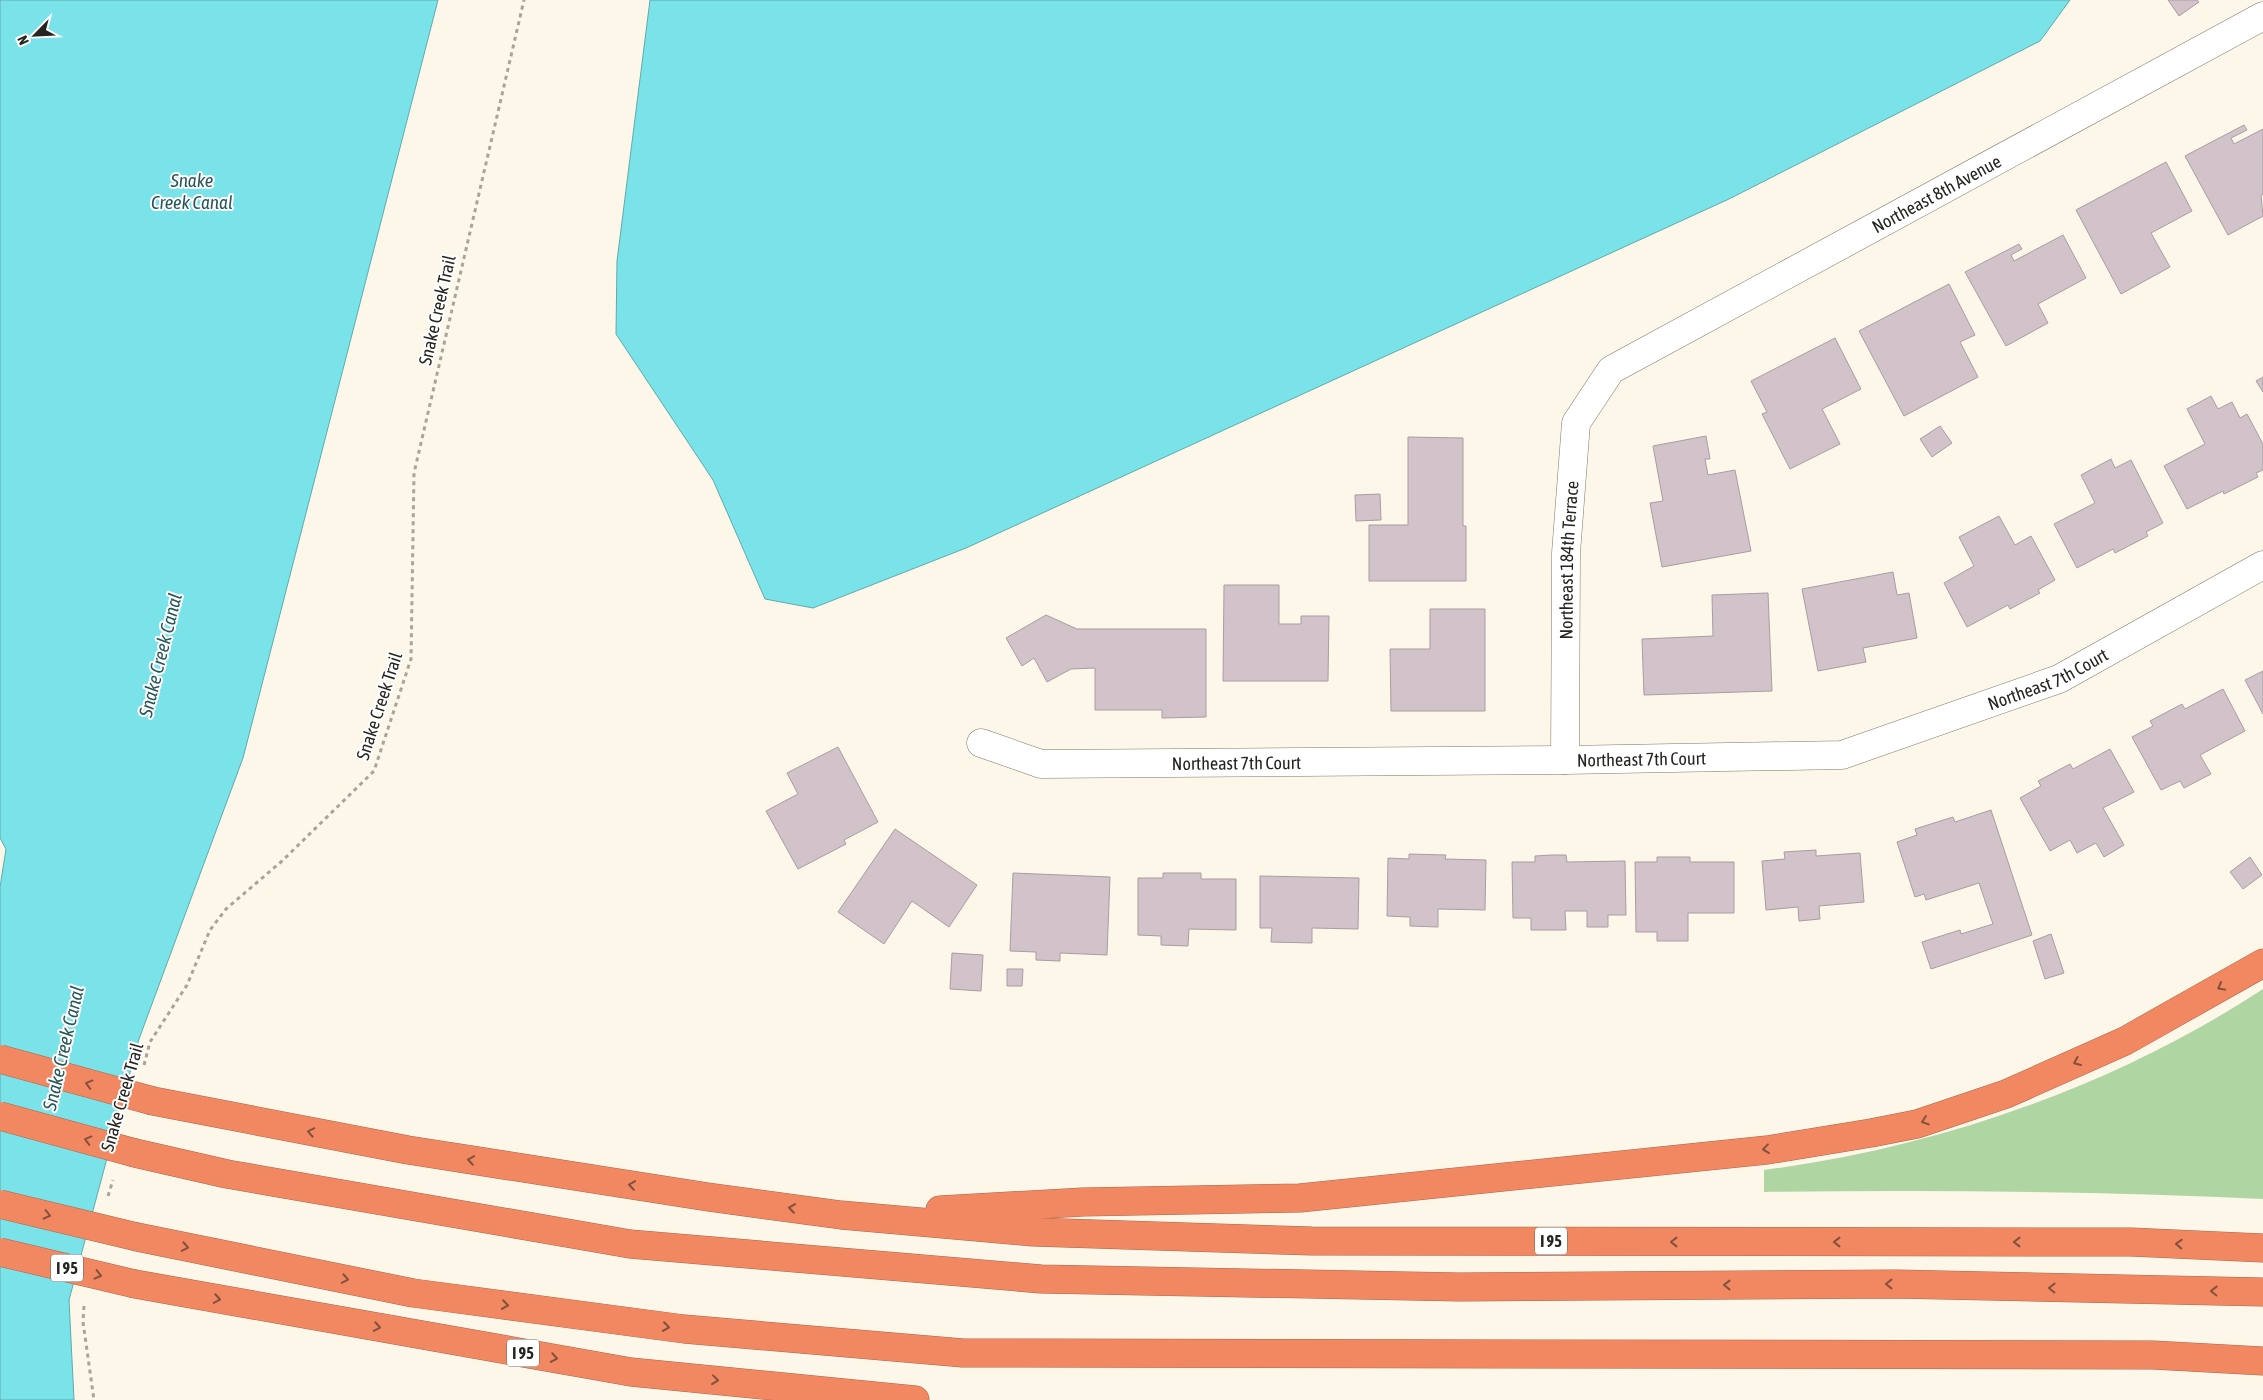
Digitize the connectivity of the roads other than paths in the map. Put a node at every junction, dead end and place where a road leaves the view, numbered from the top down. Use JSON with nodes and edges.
{"nodes":[{"id":1,"x":2263,"y":16,"type":"edge"},
{"id":2,"x":1611,"y":370,"type":"joint"},
{"id":3,"x":2263,"y":565,"type":"edge"},
{"id":4,"x":981,"y":743,"type":"dead end"},
{"id":5,"x":1565,"y":760,"type":"junction"},
{"id":6,"x":2263,"y":963,"type":"edge"},
{"id":7,"x":0,"y":1059,"type":"edge"},
{"id":8,"x":0,"y":1116,"type":"edge"},
{"id":9,"x":0,"y":1204,"type":"edge"},
{"id":10,"x":841,"y":1215,"type":"junction"},
{"id":11,"x":2263,"y":1248,"type":"edge"},
{"id":12,"x":0,"y":1252,"type":"edge"},
{"id":13,"x":2263,"y":1292,"type":"edge"},
{"id":14,"x":2263,"y":1361,"type":"edge"},
{"id":15,"x":915,"y":1400,"type":"edge"}],
"edges":[{"from":1,"to":2,"type":"street","name":"Northeast 8th Avenue"},
{"from":2,"to":5,"type":"street","name":"Northeast 184th Terrace"},
{"from":3,"to":5,"type":"street","name":"Northeast 7th Court"},
{"from":4,"to":5,"type":"street","name":"Northeast 7th Court"},
{"from":6,"to":10,"type":"highway","one_way":true},
{"from":10,"to":7,"type":"highway","number":"I 95","one_way":true,"bridge":true},
{"from":13,"to":8,"type":"highway","one_way":true,"bridge":true},
{"from":9,"to":14,"type":"highway","one_way":true,"bridge":true},
{"from":11,"to":10,"type":"highway","number":"I 95","one_way":true},
{"from":12,"to":15,"type":"highway","number":"I 95","one_way":true,"bridge":true}]}
